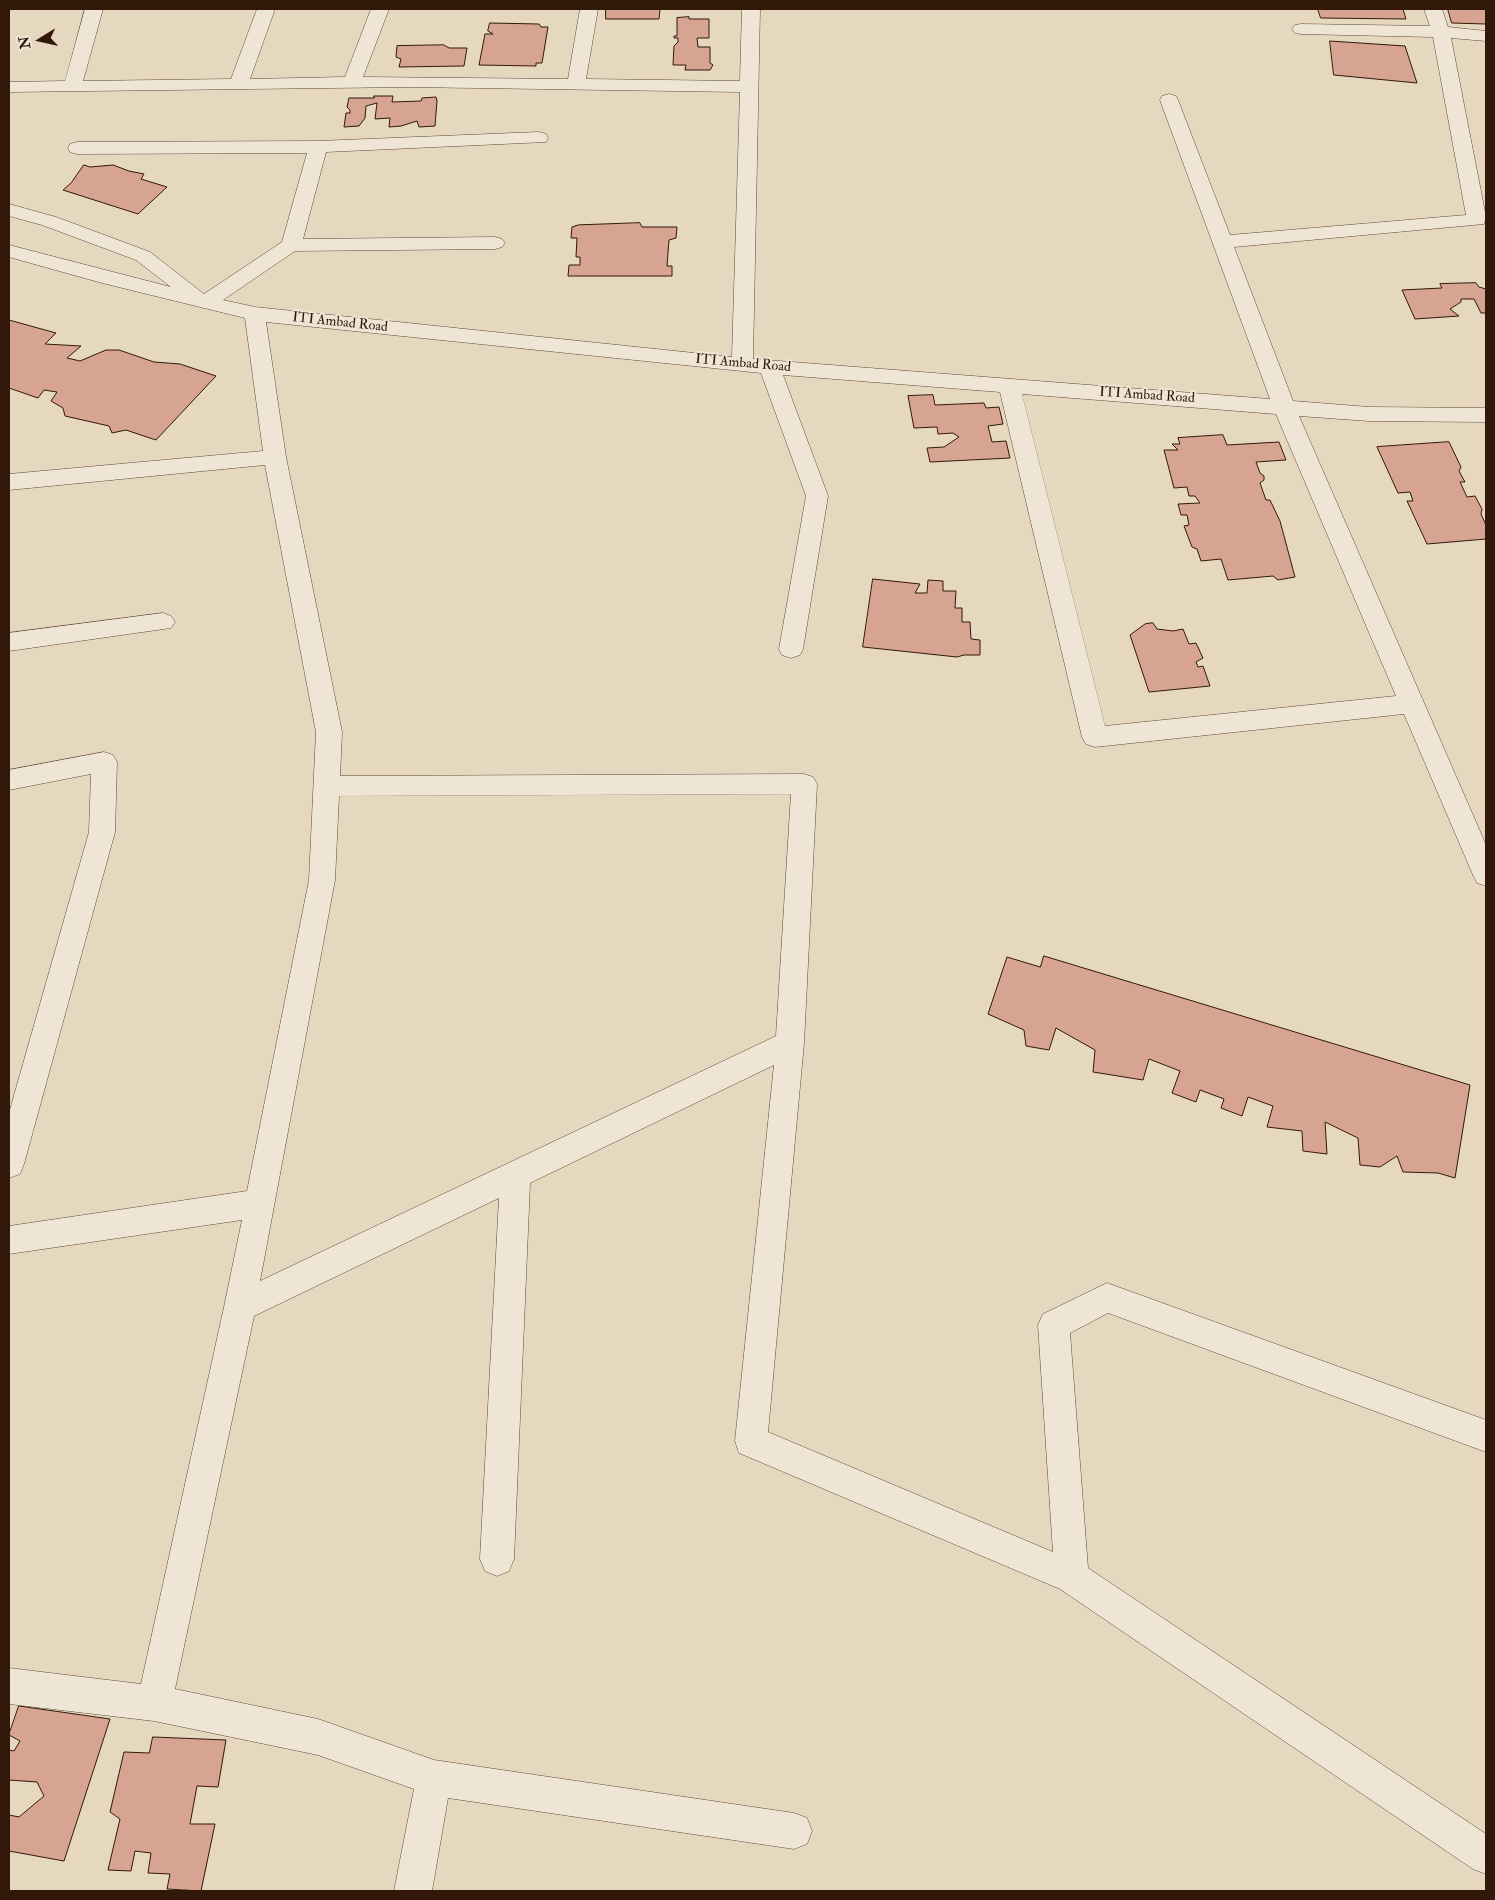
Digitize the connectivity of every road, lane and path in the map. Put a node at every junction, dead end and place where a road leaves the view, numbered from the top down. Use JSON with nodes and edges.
{"nodes":[{"id":1,"x":94,"y":9,"type":"edge"},
{"id":2,"x":266,"y":9,"type":"edge"},
{"id":3,"x":380,"y":9,"type":"edge"},
{"id":4,"x":589,"y":9,"type":"edge"},
{"id":5,"x":751,"y":9,"type":"edge"},
{"id":6,"x":1433,"y":9,"type":"edge"},
{"id":7,"x":1301,"y":29,"type":"dead end"},
{"id":8,"x":1441,"y":32,"type":"junction"},
{"id":9,"x":1486,"y":36,"type":"edge"},
{"id":10,"x":352,"y":83,"type":"junction"},
{"id":11,"x":576,"y":84,"type":"junction"},
{"id":12,"x":238,"y":85,"type":"junction"},
{"id":13,"x":72,"y":87,"type":"junction"},
{"id":14,"x":748,"y":87,"type":"junction"},
{"id":15,"x":9,"y":88,"type":"edge"},
{"id":16,"x":1169,"y":100,"type":"dead end"},
{"id":17,"x":539,"y":138,"type":"dead end"},
{"id":18,"x":318,"y":147,"type":"junction"},
{"id":19,"x":77,"y":148,"type":"dead end"},
{"id":20,"x":9,"y":210,"type":"edge"},
{"id":21,"x":1222,"y":242,"type":"junction"},
{"id":22,"x":494,"y":244,"type":"dead end"},
{"id":23,"x":291,"y":245,"type":"junction"},
{"id":24,"x":9,"y":251,"type":"edge"},
{"id":25,"x":204,"y":302,"type":"junction"},
{"id":26,"x":255,"y":314,"type":"junction"},
{"id":27,"x":742,"y":365,"type":"junction"},
{"id":28,"x":769,"y":367,"type":"junction"},
{"id":29,"x":1009,"y":386,"type":"junction"},
{"id":30,"x":1284,"y":407,"type":"junction"},
{"id":31,"x":1486,"y":415,"type":"edge"},
{"id":32,"x":275,"y":457,"type":"junction"},
{"id":33,"x":9,"y":482,"type":"edge"},
{"id":34,"x":163,"y":622,"type":"dead end"},
{"id":35,"x":9,"y":642,"type":"edge"},
{"id":36,"x":791,"y":649,"type":"dead end"},
{"id":37,"x":1412,"y":704,"type":"junction"},
{"id":38,"x":9,"y":780,"type":"edge"},
{"id":39,"x":326,"y":786,"type":"junction"},
{"id":40,"x":1486,"y":875,"type":"edge"},
{"id":41,"x":790,"y":1043,"type":"junction"},
{"id":42,"x":9,"y":1164,"type":"edge"},
{"id":43,"x":515,"y":1175,"type":"junction"},
{"id":44,"x":260,"y":1203,"type":"junction"},
{"id":45,"x":9,"y":1240,"type":"edge"},
{"id":46,"x":240,"y":1307,"type":"junction"},
{"id":47,"x":1486,"y":1436,"type":"edge"},
{"id":48,"x":497,"y":1559,"type":"dead end"},
{"id":49,"x":1072,"y":1577,"type":"junction"},
{"id":50,"x":9,"y":1686,"type":"edge"},
{"id":51,"x":154,"y":1703,"type":"junction"},
{"id":52,"x":434,"y":1778,"type":"junction"},
{"id":53,"x":794,"y":1831,"type":"dead end"},
{"id":54,"x":1486,"y":1856,"type":"edge"},
{"id":55,"x":412,"y":1891,"type":"edge"}],
"edges":[{"from":1,"to":13,"type":"street"},
{"from":2,"to":12,"type":"street"},
{"from":3,"to":10,"type":"street"},
{"from":4,"to":11,"type":"street"},
{"from":5,"to":14,"type":"street"},
{"from":6,"to":8,"type":"street"},
{"from":7,"to":8,"type":"street"},
{"from":8,"to":9,"type":"street"},
{"from":8,"to":21,"type":"street"},
{"from":10,"to":11,"type":"street"},
{"from":10,"to":12,"type":"street"},
{"from":11,"to":14,"type":"street"},
{"from":12,"to":13,"type":"street"},
{"from":13,"to":15,"type":"street"},
{"from":14,"to":27,"type":"street"},
{"from":16,"to":21,"type":"street"},
{"from":17,"to":18,"type":"street"},
{"from":18,"to":19,"type":"street"},
{"from":18,"to":23,"type":"street"},
{"from":20,"to":25,"type":"street"},
{"from":21,"to":30,"type":"street"},
{"from":22,"to":23,"type":"street"},
{"from":23,"to":25,"type":"street"},
{"from":24,"to":25,"type":"street","name":"ITI Ambad Road"},
{"from":25,"to":26,"type":"street","name":"ITI Ambad Road"},
{"from":26,"to":27,"type":"street","name":"ITI Ambad Road"},
{"from":26,"to":32,"type":"street"},
{"from":27,"to":28,"type":"street","name":"ITI Ambad Road"},
{"from":28,"to":29,"type":"street","name":"ITI Ambad Road"},
{"from":28,"to":36,"type":"street"},
{"from":29,"to":30,"type":"street","name":"ITI Ambad Road"},
{"from":29,"to":37,"type":"street"},
{"from":30,"to":31,"type":"street","name":"ITI Ambad Road"},
{"from":30,"to":37,"type":"street"},
{"from":32,"to":33,"type":"street"},
{"from":32,"to":39,"type":"street"},
{"from":34,"to":35,"type":"street"},
{"from":37,"to":40,"type":"street"},
{"from":38,"to":42,"type":"street"},
{"from":39,"to":41,"type":"street"},
{"from":39,"to":44,"type":"street"},
{"from":41,"to":43,"type":"street"},
{"from":41,"to":49,"type":"street"},
{"from":43,"to":46,"type":"street"},
{"from":43,"to":48,"type":"street"},
{"from":44,"to":45,"type":"street"},
{"from":44,"to":46,"type":"street"},
{"from":46,"to":51,"type":"street"},
{"from":47,"to":49,"type":"street"},
{"from":49,"to":54,"type":"street"},
{"from":50,"to":51,"type":"street"},
{"from":51,"to":52,"type":"street"},
{"from":52,"to":53,"type":"street"},
{"from":52,"to":55,"type":"street"}]}
